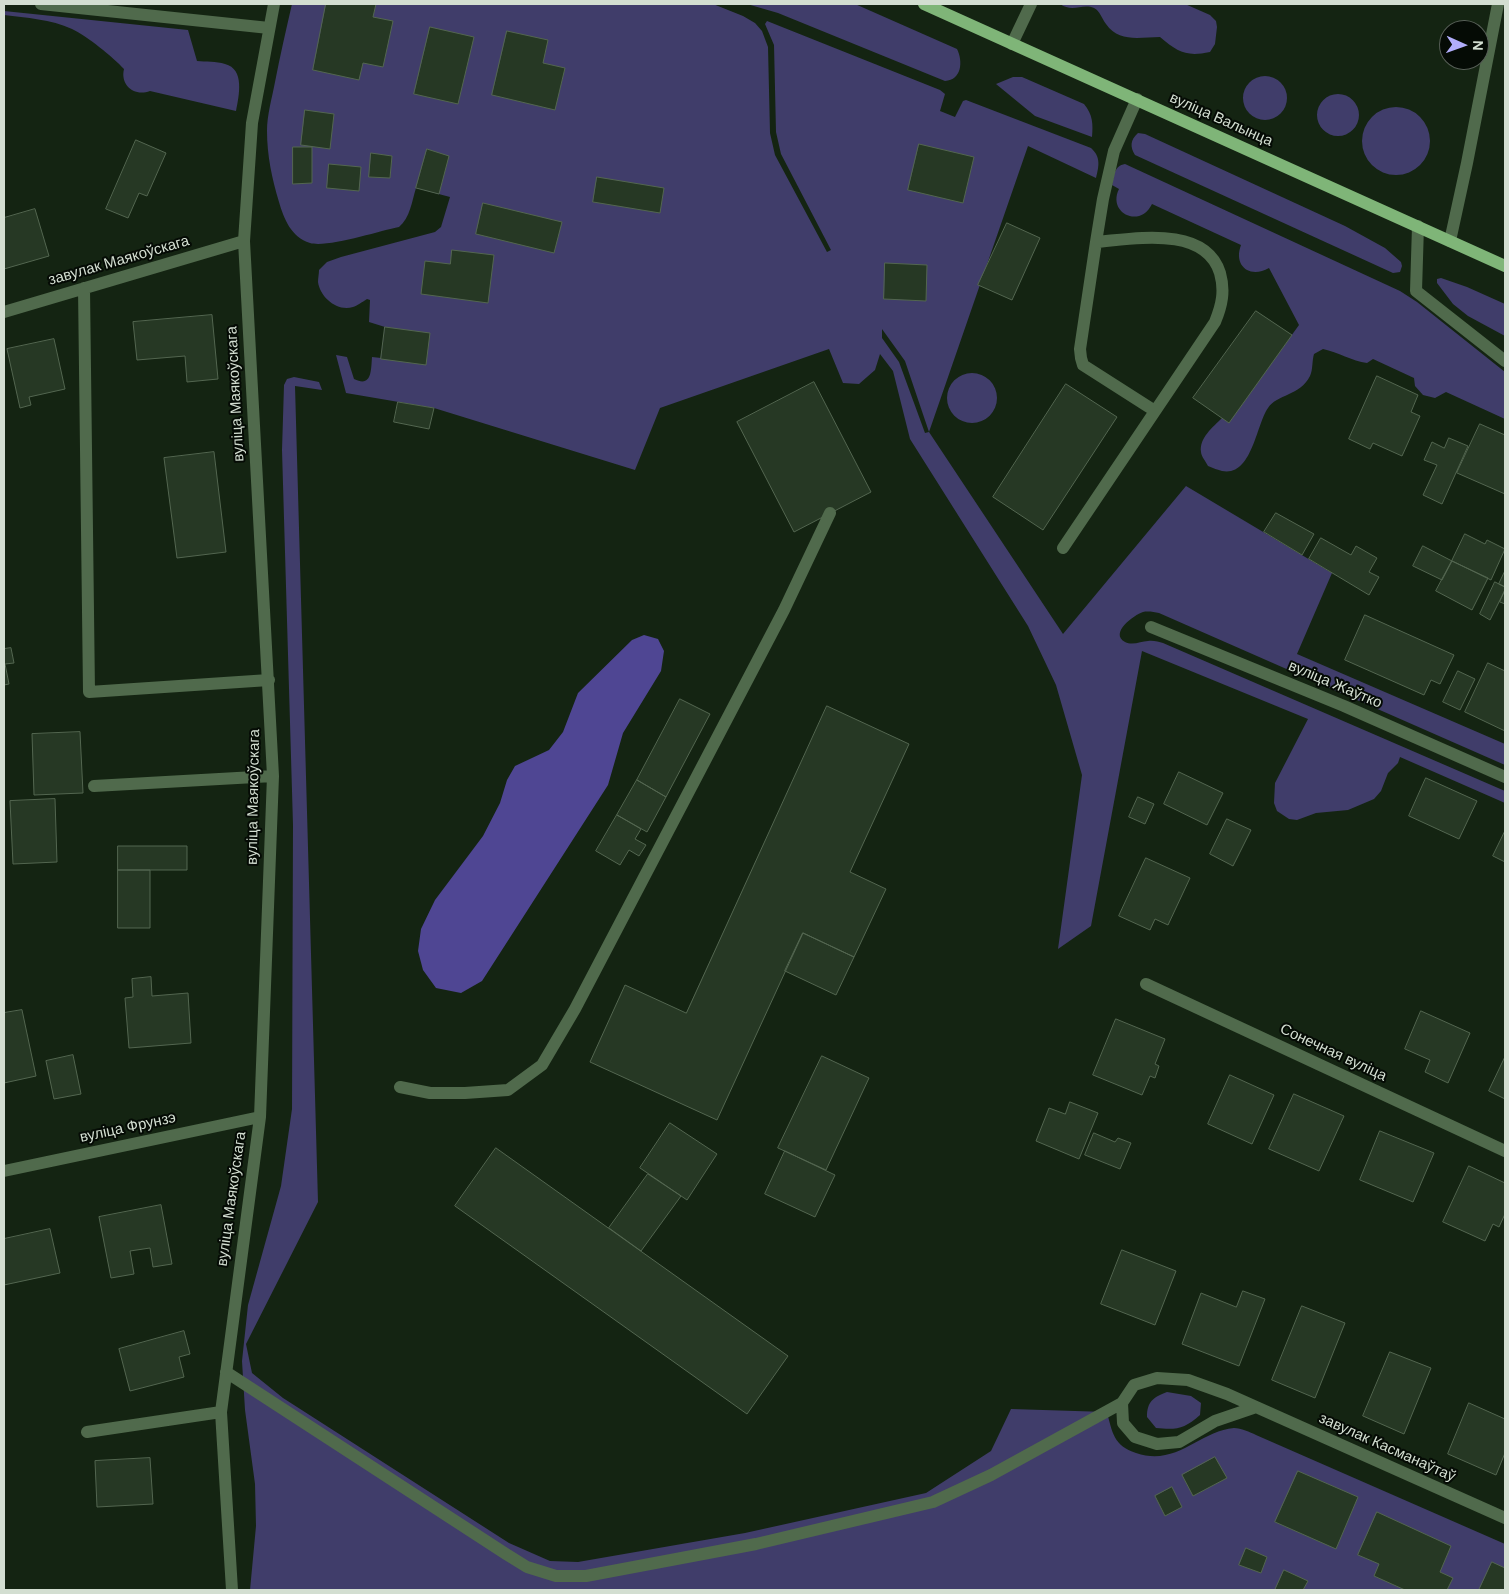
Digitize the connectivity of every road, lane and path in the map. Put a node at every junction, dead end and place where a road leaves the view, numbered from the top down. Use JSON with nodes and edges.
{"nodes":[{"id":1,"x":41,"y":4,"type":"edge"},
{"id":2,"x":274,"y":4,"type":"edge"},
{"id":3,"x":924,"y":4,"type":"edge"},
{"id":4,"x":1031,"y":4,"type":"edge"},
{"id":5,"x":1498,"y":4,"type":"edge"},
{"id":6,"x":269,"y":28,"type":"junction"},
{"id":7,"x":1012,"y":44,"type":"junction"},
{"id":8,"x":1137,"y":100,"type":"junction"},
{"id":9,"x":1418,"y":226,"type":"junction"},
{"id":10,"x":244,"y":241,"type":"junction"},
{"id":11,"x":1450,"y":241,"type":"junction"},
{"id":12,"x":1096,"y":242,"type":"junction"},
{"id":13,"x":1505,"y":266,"type":"edge"},
{"id":14,"x":84,"y":288,"type":"junction"},
{"id":15,"x":4,"y":312,"type":"edge"},
{"id":16,"x":1505,"y":361,"type":"edge"},
{"id":17,"x":1155,"y":411,"type":"junction"},
{"id":18,"x":830,"y":513,"type":"dead end"},
{"id":19,"x":1063,"y":548,"type":"dead end"},
{"id":20,"x":1151,"y":627,"type":"dead end"},
{"id":21,"x":269,"y":680,"type":"junction"},
{"id":22,"x":273,"y":776,"type":"junction"},
{"id":23,"x":1505,"y":777,"type":"edge"},
{"id":24,"x":94,"y":786,"type":"dead end"},
{"id":25,"x":1146,"y":984,"type":"dead end"},
{"id":26,"x":400,"y":1087,"type":"dead end"},
{"id":27,"x":260,"y":1117,"type":"junction"},
{"id":28,"x":1505,"y":1151,"type":"edge"},
{"id":29,"x":4,"y":1171,"type":"edge"},
{"id":30,"x":226,"y":1372,"type":"junction"},
{"id":31,"x":1122,"y":1403,"type":"junction"},
{"id":32,"x":1256,"y":1407,"type":"junction"},
{"id":33,"x":221,"y":1412,"type":"junction"},
{"id":34,"x":86,"y":1432,"type":"dead end"},
{"id":35,"x":1505,"y":1518,"type":"edge"},
{"id":36,"x":232,"y":1590,"type":"edge"}],
"edges":[{"from":1,"to":6,"type":"street"},
{"from":2,"to":6,"type":"street","name":"вуліца Маякоўскага"},
{"from":3,"to":7,"type":"main road","name":"вуліца Валынца"},
{"from":4,"to":7,"type":"street"},
{"from":5,"to":11,"type":"street"},
{"from":6,"to":10,"type":"street","name":"вуліца Маякоўскага"},
{"from":7,"to":8,"type":"main road","name":"вуліца Валынца"},
{"from":8,"to":9,"type":"main road","name":"вуліца Валынца"},
{"from":8,"to":12,"type":"street"},
{"from":9,"to":11,"type":"main road","name":"вуліца Валынца"},
{"from":9,"to":16,"type":"street"},
{"from":10,"to":14,"type":"street","name":"завулак Маякоўскага"},
{"from":10,"to":21,"type":"street","name":"вуліца Маякоўскага"},
{"from":11,"to":13,"type":"main road","name":"вуліца Валынца"},
{"from":12,"to":17,"type":"street"},
{"from":12,"to":17,"type":"street"},
{"from":14,"to":15,"type":"street","name":"завулак Маякоўскага"},
{"from":14,"to":21,"type":"street"},
{"from":17,"to":19,"type":"street"},
{"from":18,"to":26,"type":"street"},
{"from":20,"to":23,"type":"street","name":"вуліца Жаўтко"},
{"from":21,"to":22,"type":"street","name":"вуліца Маякоўскага"},
{"from":22,"to":24,"type":"street"},
{"from":22,"to":27,"type":"street","name":"вуліца Маякоўскага"},
{"from":25,"to":28,"type":"street","name":"Сонечная вуліца"},
{"from":27,"to":29,"type":"street","name":"вуліца Фрунзэ"},
{"from":27,"to":30,"type":"street","name":"вуліца Маякоўскага"},
{"from":30,"to":31,"type":"street"},
{"from":30,"to":33,"type":"street","name":"вуліца Маякоўскага"},
{"from":31,"to":32,"type":"street","name":"завулак Касманаўтаў"},
{"from":31,"to":32,"type":"street"},
{"from":32,"to":35,"type":"street","name":"завулак Касманаўтаў"},
{"from":33,"to":34,"type":"street"},
{"from":33,"to":36,"type":"street","name":"вуліца Маякоўскага"}]}
